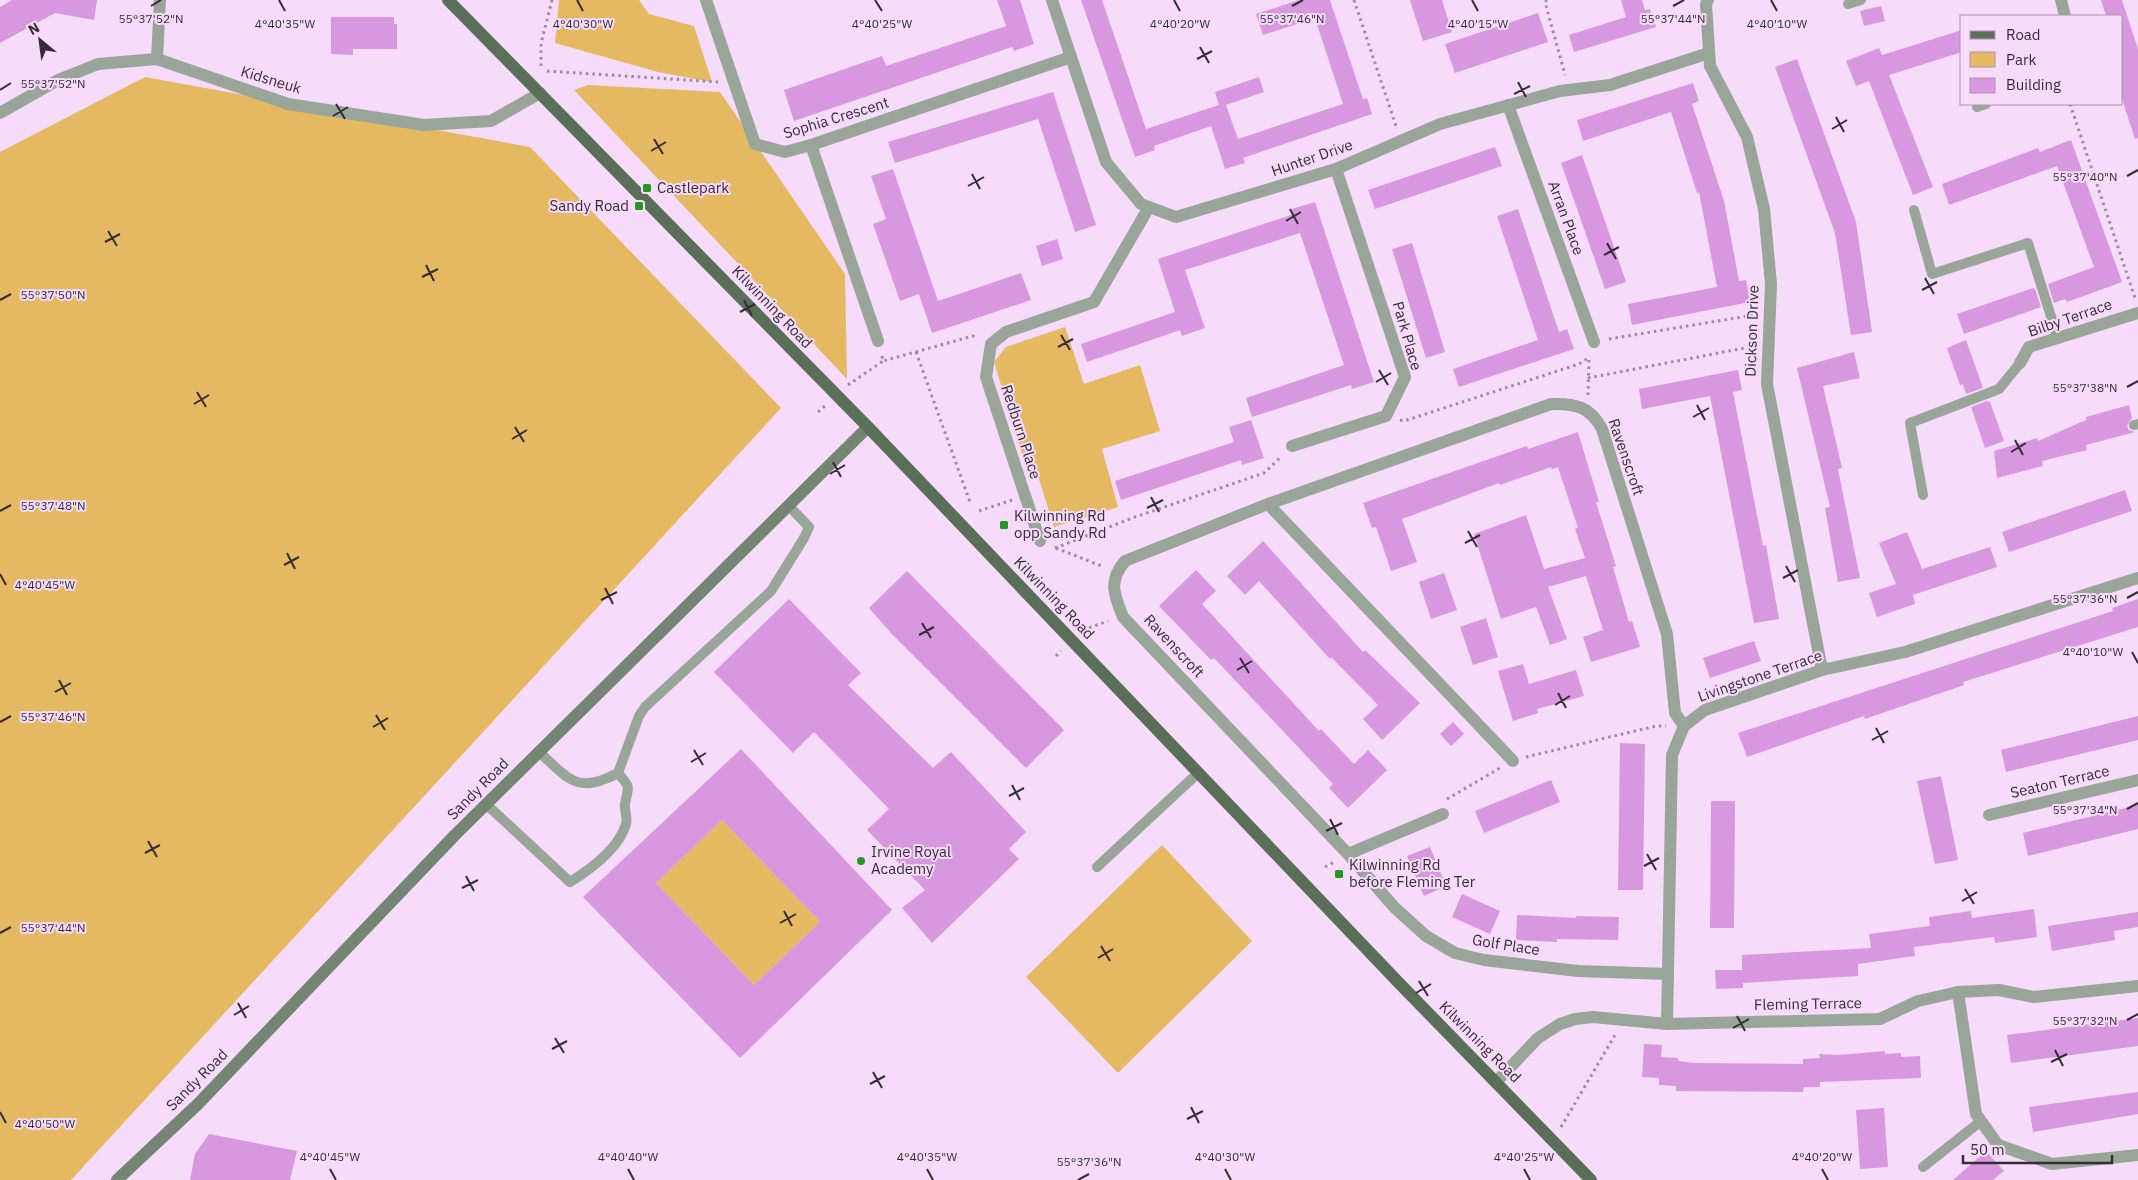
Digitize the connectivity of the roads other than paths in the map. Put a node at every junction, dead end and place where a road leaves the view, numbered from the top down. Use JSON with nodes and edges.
{"nodes":[{"id":1,"x":160,"y":0,"type":"edge"},
{"id":2,"x":448,"y":0,"type":"edge"},
{"id":3,"x":706,"y":0,"type":"edge"},
{"id":4,"x":1052,"y":0,"type":"edge"},
{"id":5,"x":1708,"y":0,"type":"edge"},
{"id":6,"x":1861,"y":0,"type":"edge"},
{"id":7,"x":2061,"y":0,"type":"edge"},
{"id":8,"x":1848,"y":4,"type":"dead end"},
{"id":9,"x":2066,"y":15,"type":"edge"},
{"id":10,"x":1709,"y":53,"type":"junction"},
{"id":11,"x":1071,"y":57,"type":"junction"},
{"id":12,"x":157,"y":59,"type":"junction"},
{"id":13,"x":540,"y":93,"type":"junction"},
{"id":14,"x":1508,"y":106,"type":"junction"},
{"id":15,"x":0,"y":113,"type":"edge"},
{"id":16,"x":811,"y":145,"type":"junction"},
{"id":17,"x":1336,"y":170,"type":"junction"},
{"id":18,"x":1149,"y":207,"type":"junction"},
{"id":19,"x":1914,"y":210,"type":"dead end"},
{"id":20,"x":2138,"y":313,"type":"edge"},
{"id":21,"x":2058,"y":339,"type":"junction"},
{"id":22,"x":878,"y":341,"type":"road end"},
{"id":23,"x":1594,"y":342,"type":"road end"},
{"id":24,"x":2020,"y":363,"type":"joint"},
{"id":25,"x":868,"y":427,"type":"junction"},
{"id":26,"x":1292,"y":446,"type":"road end"},
{"id":27,"x":1923,"y":496,"type":"dead end"},
{"id":28,"x":1268,"y":504,"type":"junction"},
{"id":29,"x":788,"y":506,"type":"junction"},
{"id":30,"x":1040,"y":541,"type":"dead end"},
{"id":31,"x":2138,"y":578,"type":"edge"},
{"id":32,"x":1822,"y":670,"type":"junction"},
{"id":33,"x":1684,"y":726,"type":"junction"},
{"id":34,"x":539,"y":752,"type":"junction"},
{"id":35,"x":1513,"y":761,"type":"road end"},
{"id":36,"x":618,"y":773,"type":"junction"},
{"id":37,"x":1198,"y":773,"type":"junction"},
{"id":38,"x":2138,"y":780,"type":"edge"},
{"id":39,"x":486,"y":804,"type":"junction"},
{"id":40,"x":1443,"y":814,"type":"road end"},
{"id":41,"x":1989,"y":815,"type":"dead end"},
{"id":42,"x":1348,"y":854,"type":"junction"},
{"id":43,"x":1097,"y":867,"type":"dead end"},
{"id":44,"x":1668,"y":974,"type":"junction"},
{"id":45,"x":2138,"y":986,"type":"edge"},
{"id":46,"x":1958,"y":992,"type":"junction"},
{"id":47,"x":1667,"y":1024,"type":"junction"},
{"id":48,"x":1496,"y":1082,"type":"junction"},
{"id":49,"x":1981,"y":1121,"type":"junction"},
{"id":50,"x":2138,"y":1155,"type":"edge"},
{"id":51,"x":1923,"y":1167,"type":"dead end"},
{"id":52,"x":117,"y":1180,"type":"edge"},
{"id":53,"x":1590,"y":1180,"type":"edge"}],
"edges":[{"from":1,"to":12,"type":"street"},
{"from":2,"to":13,"type":"main road","name":"Kilwinning Road"},
{"from":3,"to":16,"type":"street","name":"Sophia Crescent"},
{"from":4,"to":11,"type":"street","name":"Hunter Drive"},
{"from":5,"to":10,"type":"street","name":"Dickson Drive"},
{"from":6,"to":8,"type":"lane"},
{"from":7,"to":9,"type":"street"},
{"from":10,"to":14,"type":"street","name":"Hunter Drive"},
{"from":10,"to":32,"type":"street","name":"Dickson Drive"},
{"from":11,"to":16,"type":"street","name":"Sophia Crescent"},
{"from":11,"to":18,"type":"street","name":"Hunter Drive"},
{"from":12,"to":13,"type":"street","name":"Kidsneuk"},
{"from":12,"to":15,"type":"street","name":"Kidsneuk"},
{"from":13,"to":25,"type":"main road","name":"Kilwinning Road"},
{"from":14,"to":17,"type":"street","name":"Hunter Drive"},
{"from":14,"to":23,"type":"street","name":"Arran Place"},
{"from":16,"to":22,"type":"street"},
{"from":17,"to":18,"type":"street","name":"Hunter Drive"},
{"from":17,"to":26,"type":"street","name":"Park Place"},
{"from":18,"to":30,"type":"street","name":"Redburn Place"},
{"from":19,"to":21,"type":"lane"},
{"from":20,"to":21,"type":"street","name":"Bilby Terrace"},
{"from":21,"to":24,"type":"street","name":"Bilby Terrace"},
{"from":24,"to":27,"type":"lane"},
{"from":25,"to":29,"type":"main road","name":"Sandy Road"},
{"from":25,"to":37,"type":"main road","name":"Kilwinning Road"},
{"from":28,"to":33,"type":"street","name":"Ravenscroft"},
{"from":28,"to":35,"type":"street"},
{"from":28,"to":42,"type":"street","name":"Ravenscroft"},
{"from":29,"to":34,"type":"main road","name":"Sandy Road"},
{"from":29,"to":36,"type":"lane"},
{"from":31,"to":32,"type":"street","name":"Livingstone Terrace"},
{"from":32,"to":33,"type":"street","name":"Livingstone Terrace"},
{"from":33,"to":44,"type":"street"},
{"from":34,"to":36,"type":"lane"},
{"from":34,"to":39,"type":"main road","name":"Sandy Road"},
{"from":36,"to":39,"type":"lane"},
{"from":37,"to":43,"type":"lane"},
{"from":37,"to":48,"type":"main road","name":"Kilwinning Road"},
{"from":38,"to":41,"type":"street","name":"Seaton Terrace"},
{"from":39,"to":52,"type":"main road","name":"Sandy Road"},
{"from":40,"to":42,"type":"street"},
{"from":42,"to":44,"type":"street","name":"Golf Place"},
{"from":44,"to":47,"type":"street"},
{"from":45,"to":46,"type":"street","name":"Fleming Terrace"},
{"from":46,"to":47,"type":"street","name":"Fleming Terrace"},
{"from":46,"to":49,"type":"street"},
{"from":47,"to":48,"type":"street","name":"Fleming Terrace"},
{"from":48,"to":53,"type":"main road","name":"Kilwinning Road"},
{"from":49,"to":50,"type":"street"},
{"from":49,"to":51,"type":"lane"}]}
